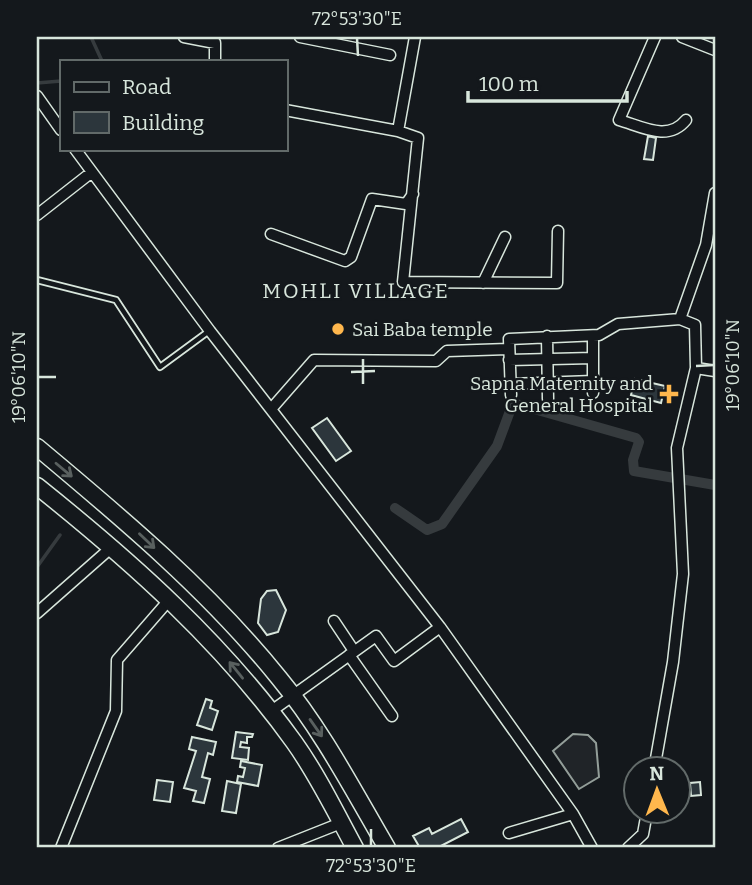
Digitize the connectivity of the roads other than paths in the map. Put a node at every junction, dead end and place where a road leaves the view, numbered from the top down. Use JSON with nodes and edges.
{"nodes":[{"id":1,"x":184,"y":37,"type":"edge"},
{"id":2,"x":300,"y":37,"type":"edge"},
{"id":3,"x":415,"y":37,"type":"edge"},
{"id":4,"x":655,"y":37,"type":"edge"},
{"id":5,"x":682,"y":37,"type":"edge"},
{"id":6,"x":215,"y":40,"type":"edge"},
{"id":7,"x":715,"y":50,"type":"edge"},
{"id":8,"x":390,"y":55,"type":"dead end"},
{"id":9,"x":215,"y":60,"type":"edge"},
{"id":10,"x":37,"y":96,"type":"edge"},
{"id":11,"x":287,"y":110,"type":"edge"},
{"id":12,"x":686,"y":120,"type":"dead end"},
{"id":13,"x":60,"y":129,"type":"edge"},
{"id":14,"x":398,"y":131,"type":"junction"},
{"id":15,"x":76,"y":150,"type":"edge"},
{"id":16,"x":92,"y":172,"type":"junction"},
{"id":17,"x":715,"y":193,"type":"edge"},
{"id":18,"x":414,"y":194,"type":"junction"},
{"id":19,"x":37,"y":215,"type":"edge"},
{"id":20,"x":558,"y":231,"type":"dead end"},
{"id":21,"x":271,"y":234,"type":"dead end"},
{"id":22,"x":505,"y":237,"type":"dead end"},
{"id":23,"x":710,"y":247,"type":"edge"},
{"id":24,"x":37,"y":280,"type":"edge"},
{"id":25,"x":483,"y":283,"type":"junction"},
{"id":26,"x":680,"y":319,"type":"junction"},
{"id":27,"x":210,"y":331,"type":"junction"},
{"id":28,"x":547,"y":336,"type":"junction"},
{"id":29,"x":593,"y":336,"type":"junction"},
{"id":30,"x":509,"y":355,"type":"junction"},
{"id":31,"x":593,"y":358,"type":"junction"},
{"id":32,"x":547,"y":359,"type":"junction"},
{"id":33,"x":696,"y":368,"type":"junction"},
{"id":34,"x":715,"y":370,"type":"edge"},
{"id":35,"x":593,"y":381,"type":"junction"},
{"id":36,"x":547,"y":382,"type":"junction"},
{"id":37,"x":593,"y":393,"type":"dead end"},
{"id":38,"x":548,"y":399,"type":"dead end"},
{"id":39,"x":272,"y":408,"type":"junction"},
{"id":40,"x":37,"y":447,"type":"edge"},
{"id":41,"x":39,"y":491,"type":"edge"},
{"id":42,"x":101,"y":500,"type":"junction"},
{"id":43,"x":84,"y":524,"type":"junction"},
{"id":44,"x":113,"y":546,"type":"junction"},
{"id":45,"x":170,"y":599,"type":"junction"},
{"id":46,"x":37,"y":612,"type":"edge"},
{"id":47,"x":334,"y":621,"type":"dead end"},
{"id":48,"x":440,"y":627,"type":"junction"},
{"id":49,"x":352,"y":653,"type":"junction"},
{"id":50,"x":292,"y":695,"type":"junction"},
{"id":51,"x":270,"y":712,"type":"junction"},
{"id":52,"x":392,"y":716,"type":"dead end"},
{"id":53,"x":656,"y":756,"type":"edge"},
{"id":54,"x":573,"y":814,"type":"junction"},
{"id":55,"x":341,"y":823,"type":"junction"},
{"id":56,"x":644,"y":826,"type":"edge"},
{"id":57,"x":509,"y":833,"type":"dead end"},
{"id":58,"x":61,"y":848,"type":"edge"},
{"id":59,"x":278,"y":848,"type":"edge"},
{"id":60,"x":355,"y":848,"type":"edge"},
{"id":61,"x":387,"y":848,"type":"edge"},
{"id":62,"x":592,"y":848,"type":"edge"},
{"id":63,"x":628,"y":848,"type":"edge"}],
"edges":[{"from":1,"to":6,"type":"street"},
{"from":2,"to":8,"type":"street"},
{"from":3,"to":14,"type":"street"},
{"from":4,"to":12,"type":"street"},
{"from":5,"to":7,"type":"street"},
{"from":6,"to":9,"type":"street"},
{"from":10,"to":13,"type":"street"},
{"from":11,"to":14,"type":"street"},
{"from":14,"to":18,"type":"street"},
{"from":15,"to":16,"type":"street"},
{"from":16,"to":19,"type":"street"},
{"from":16,"to":27,"type":"street"},
{"from":17,"to":23,"type":"street"},
{"from":18,"to":21,"type":"street"},
{"from":18,"to":25,"type":"street"},
{"from":20,"to":25,"type":"street"},
{"from":22,"to":25,"type":"street"},
{"from":23,"to":26,"type":"street"},
{"from":24,"to":27,"type":"lane"},
{"from":26,"to":29,"type":"street"},
{"from":26,"to":33,"type":"street"},
{"from":27,"to":39,"type":"street"},
{"from":28,"to":29,"type":"street"},
{"from":28,"to":30,"type":"street"},
{"from":28,"to":32,"type":"street"},
{"from":29,"to":31,"type":"street"},
{"from":30,"to":32,"type":"street"},
{"from":30,"to":36,"type":"street"},
{"from":30,"to":39,"type":"street"},
{"from":31,"to":32,"type":"street"},
{"from":31,"to":35,"type":"street"},
{"from":32,"to":36,"type":"street"},
{"from":33,"to":34,"type":"street"},
{"from":33,"to":53,"type":"street"},
{"from":35,"to":36,"type":"street"},
{"from":35,"to":37,"type":"street"},
{"from":36,"to":38,"type":"street"},
{"from":39,"to":48,"type":"street"},
{"from":40,"to":42,"type":"main road","one_way":true},
{"from":41,"to":43,"type":"main road"},
{"from":42,"to":43,"type":"main road"},
{"from":42,"to":50,"type":"main road","one_way":true},
{"from":43,"to":44,"type":"main road"},
{"from":44,"to":45,"type":"main road"},
{"from":44,"to":46,"type":"street"},
{"from":51,"to":45,"type":"main road","one_way":true},
{"from":45,"to":58,"type":"street"},
{"from":47,"to":49,"type":"street"},
{"from":48,"to":49,"type":"street"},
{"from":48,"to":54,"type":"street"},
{"from":49,"to":50,"type":"street"},
{"from":49,"to":52,"type":"street"},
{"from":50,"to":51,"type":"street"},
{"from":50,"to":61,"type":"main road","one_way":true},
{"from":51,"to":55,"type":"main road"},
{"from":54,"to":57,"type":"street"},
{"from":54,"to":62,"type":"street"},
{"from":55,"to":59,"type":"street"},
{"from":55,"to":60,"type":"main road"},
{"from":56,"to":63,"type":"street"}]}
